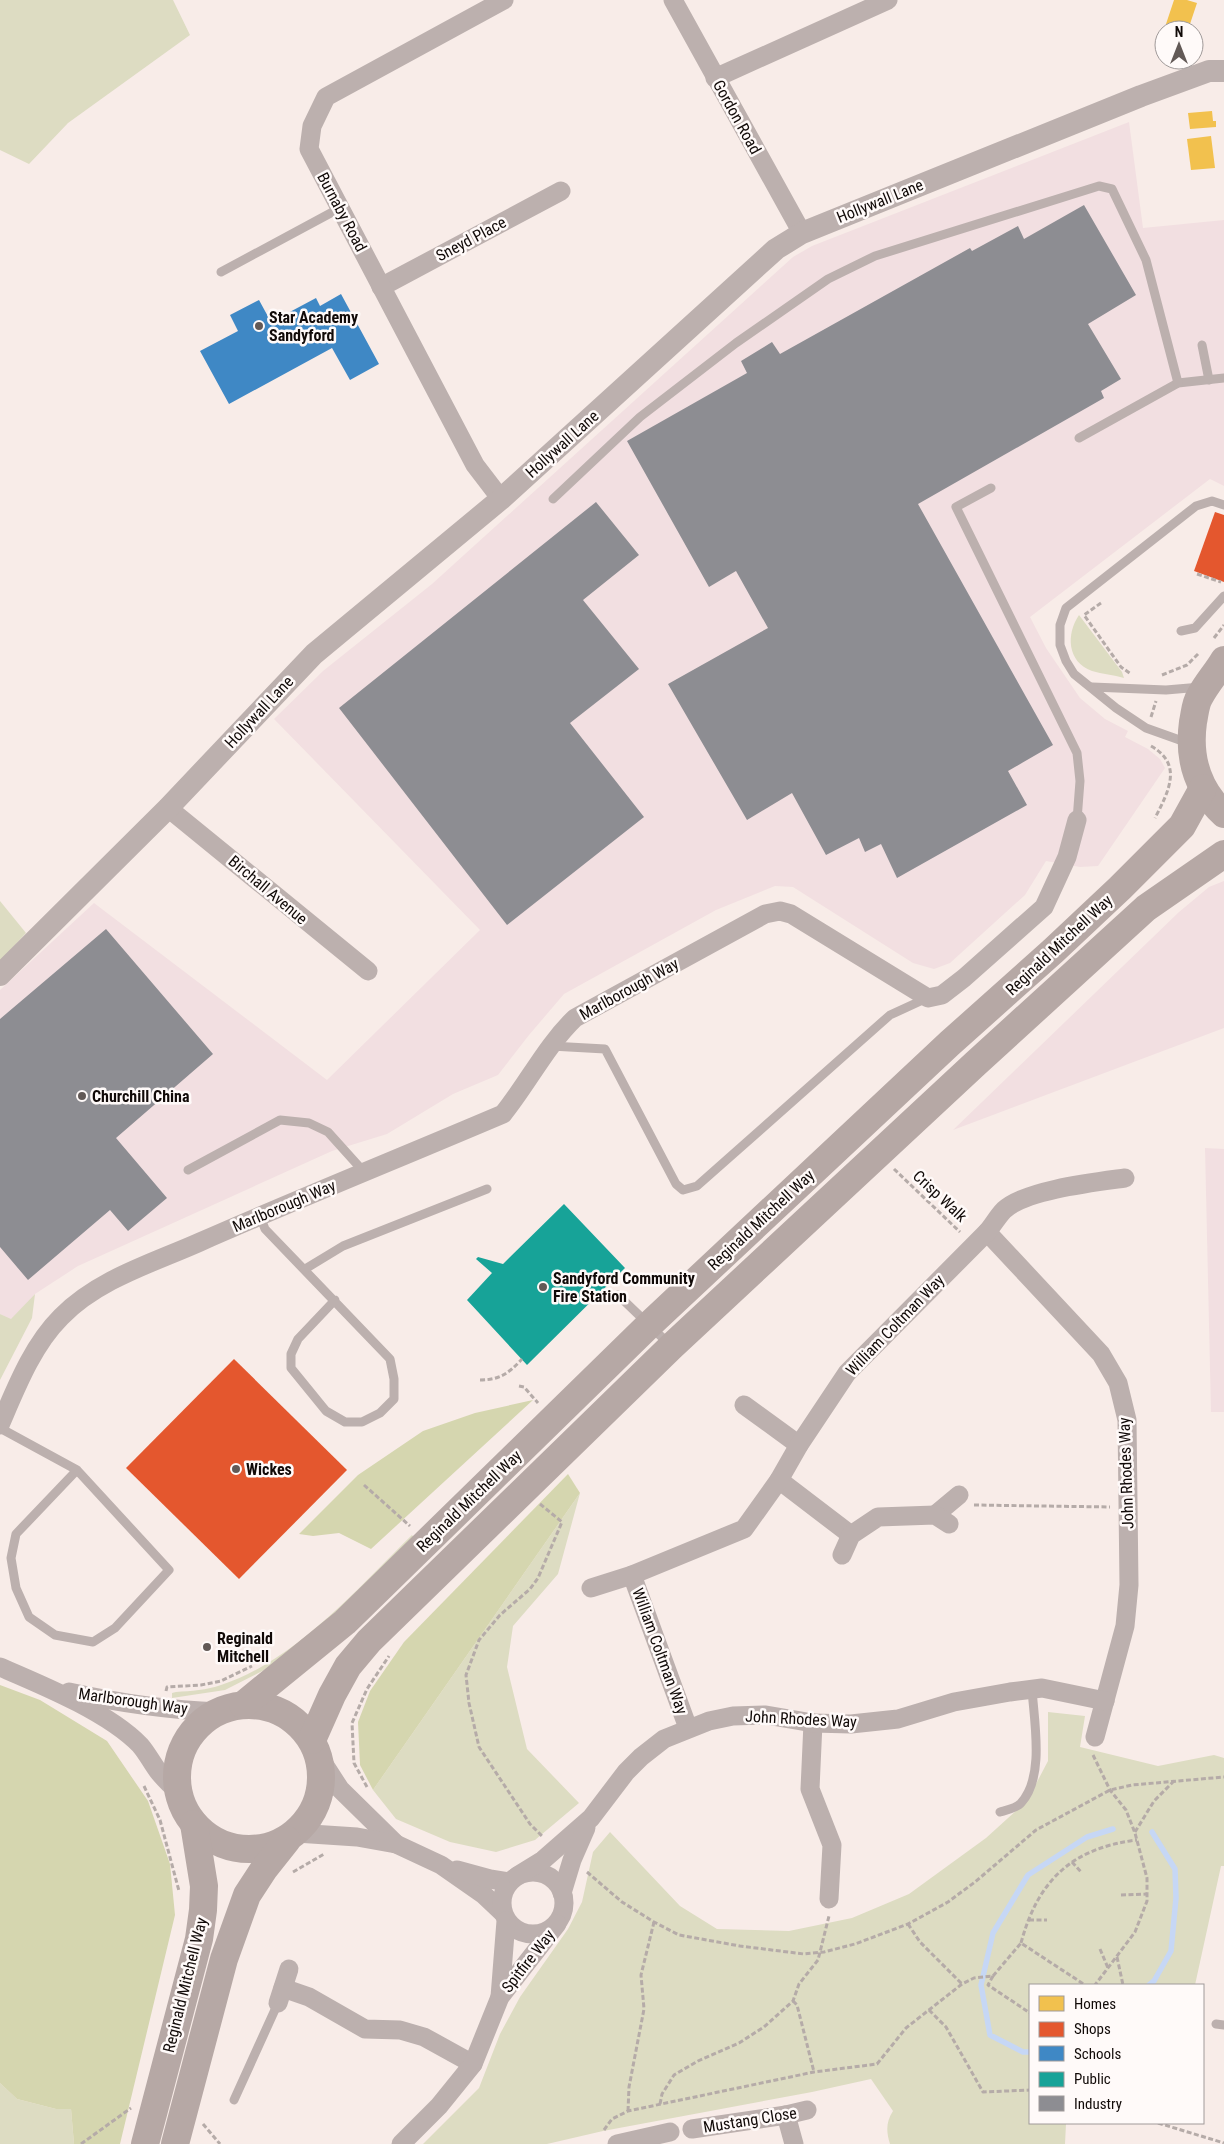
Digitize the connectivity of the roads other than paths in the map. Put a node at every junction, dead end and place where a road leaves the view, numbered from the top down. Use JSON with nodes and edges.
{"nodes":[{"id":1,"x":504,"y":0,"type":"edge"},
{"id":2,"x":673,"y":0,"type":"edge"},
{"id":3,"x":857,"y":0,"type":"edge"},
{"id":4,"x":888,"y":0,"type":"edge"},
{"id":5,"x":809,"y":36,"type":"junction"},
{"id":6,"x":1224,"y":71,"type":"edge"},
{"id":7,"x":715,"y":78,"type":"junction"},
{"id":8,"x":561,"y":190,"type":"dead end"},
{"id":9,"x":340,"y":208,"type":"junction"},
{"id":10,"x":802,"y":233,"type":"junction"},
{"id":11,"x":221,"y":272,"type":"dead end"},
{"id":12,"x":381,"y":287,"type":"junction"},
{"id":13,"x":1202,"y":345,"type":"dead end"},
{"id":14,"x":1224,"y":378,"type":"edge"},
{"id":15,"x":1209,"y":380,"type":"junction"},
{"id":16,"x":1178,"y":383,"type":"junction"},
{"id":17,"x":1079,"y":438,"type":"dead end"},
{"id":18,"x":990,"y":488,"type":"dead end"},
{"id":19,"x":501,"y":499,"type":"junction"},
{"id":20,"x":554,"y":499,"type":"dead end"},
{"id":21,"x":1224,"y":505,"type":"edge"},
{"id":22,"x":1224,"y":596,"type":"edge"},
{"id":23,"x":1181,"y":631,"type":"dead end"},
{"id":24,"x":1215,"y":660,"type":"edge"},
{"id":25,"x":1092,"y":687,"type":"junction"},
{"id":26,"x":1190,"y":743,"type":"junction"},
{"id":27,"x":1203,"y":788,"type":"junction"},
{"id":28,"x":168,"y":808,"type":"junction"},
{"id":29,"x":1224,"y":814,"type":"edge"},
{"id":30,"x":1077,"y":820,"type":"joint"},
{"id":31,"x":1224,"y":854,"type":"edge"},
{"id":32,"x":368,"y":971,"type":"dead end"},
{"id":33,"x":0,"y":975,"type":"edge"},
{"id":34,"x":928,"y":998,"type":"junction"},
{"id":35,"x":551,"y":1046,"type":"junction"},
{"id":36,"x":188,"y":1170,"type":"dead end"},
{"id":37,"x":364,"y":1172,"type":"junction"},
{"id":38,"x":1125,"y":1178,"type":"dead end"},
{"id":39,"x":487,"y":1190,"type":"dead end"},
{"id":40,"x":260,"y":1216,"type":"junction"},
{"id":41,"x":987,"y":1232,"type":"junction"},
{"id":42,"x":305,"y":1269,"type":"junction"},
{"id":43,"x":618,"y":1294,"type":"dead end"},
{"id":44,"x":335,"y":1300,"type":"junction"},
{"id":45,"x":649,"y":1325,"type":"junction"},
{"id":46,"x":672,"y":1346,"type":"junction"},
{"id":47,"x":744,"y":1405,"type":"dead end"},
{"id":48,"x":0,"y":1426,"type":"edge"},
{"id":49,"x":799,"y":1445,"type":"junction"},
{"id":50,"x":77,"y":1470,"type":"junction"},
{"id":51,"x":779,"y":1480,"type":"junction"},
{"id":52,"x":959,"y":1495,"type":"road end"},
{"id":53,"x":851,"y":1536,"type":"junction"},
{"id":54,"x":842,"y":1555,"type":"dead end"},
{"id":55,"x":632,"y":1575,"type":"junction"},
{"id":56,"x":590,"y":1588,"type":"dead end"},
{"id":57,"x":0,"y":1667,"type":"edge"},
{"id":58,"x":48,"y":1687,"type":"junction"},
{"id":59,"x":1032,"y":1689,"type":"junction"},
{"id":60,"x":1105,"y":1701,"type":"junction"},
{"id":61,"x":231,"y":1709,"type":"junction"},
{"id":62,"x":813,"y":1723,"type":"junction"},
{"id":63,"x":688,"y":1728,"type":"junction"},
{"id":64,"x":1095,"y":1737,"type":"road end"},
{"id":65,"x":315,"y":1748,"type":"junction"},
{"id":66,"x":179,"y":1793,"type":"junction"},
{"id":67,"x":1000,"y":1812,"type":"dead end"},
{"id":68,"x":591,"y":1818,"type":"junction"},
{"id":69,"x":194,"y":1824,"type":"junction"},
{"id":70,"x":291,"y":1836,"type":"junction"},
{"id":71,"x":396,"y":1844,"type":"junction"},
{"id":72,"x":441,"y":1866,"type":"junction"},
{"id":73,"x":513,"y":1879,"type":"junction"},
{"id":74,"x":562,"y":1893,"type":"junction"},
{"id":75,"x":829,"y":1899,"type":"road end"},
{"id":76,"x":504,"y":1916,"type":"junction"},
{"id":77,"x":556,"y":1924,"type":"junction"},
{"id":78,"x":289,"y":1969,"type":"dead end"},
{"id":79,"x":280,"y":1996,"type":"junction"},
{"id":80,"x":500,"y":1998,"type":"junction"},
{"id":81,"x":473,"y":2064,"type":"junction"},
{"id":82,"x":234,"y":2100,"type":"dead end"},
{"id":83,"x":807,"y":2110,"type":"dead end"},
{"id":84,"x":786,"y":2115,"type":"junction"},
{"id":85,"x":692,"y":2129,"type":"dead end"},
{"id":86,"x":670,"y":2132,"type":"dead end"},
{"id":87,"x":144,"y":2144,"type":"edge"},
{"id":88,"x":175,"y":2144,"type":"edge"},
{"id":89,"x":401,"y":2144,"type":"edge"},
{"id":90,"x":617,"y":2144,"type":"edge"},
{"id":91,"x":794,"y":2144,"type":"edge"}],
"edges":[{"from":1,"to":9,"type":"street","name":"Burnaby Road"},
{"from":2,"to":7,"type":"street","name":"Gordon Road"},
{"from":3,"to":5,"type":"street"},
{"from":4,"to":5,"type":"street"},
{"from":5,"to":7,"type":"street"},
{"from":6,"to":10,"type":"street","name":"Hollywall Lane"},
{"from":7,"to":10,"type":"street","name":"Gordon Road"},
{"from":8,"to":12,"type":"street","name":"Sneyd Place"},
{"from":9,"to":11,"type":"lane"},
{"from":9,"to":12,"type":"street","name":"Burnaby Road"},
{"from":10,"to":19,"type":"street","name":"Hollywall Lane"},
{"from":12,"to":19,"type":"street","name":"Burnaby Road"},
{"from":13,"to":15,"type":"lane"},
{"from":14,"to":15,"type":"lane"},
{"from":15,"to":16,"type":"lane"},
{"from":16,"to":17,"type":"lane"},
{"from":16,"to":20,"type":"lane"},
{"from":18,"to":30,"type":"lane"},
{"from":19,"to":28,"type":"street","name":"Hollywall Lane"},
{"from":21,"to":25,"type":"lane"},
{"from":22,"to":23,"type":"lane"},
{"from":24,"to":25,"type":"lane"},
{"from":24,"to":26,"type":"main road"},
{"from":25,"to":26,"type":"lane"},
{"from":26,"to":27,"type":"main road"},
{"from":27,"to":29,"type":"main road"},
{"from":27,"to":45,"type":"main road","name":"Reginald Mitchell Way"},
{"from":28,"to":32,"type":"street","name":"Birchall Avenue"},
{"from":28,"to":33,"type":"street","name":"Hollywall Lane"},
{"from":30,"to":34,"type":"street"},
{"from":31,"to":46,"type":"main road","name":"Reginald Mitchell Way"},
{"from":34,"to":35,"type":"street","name":"Marlborough Way"},
{"from":34,"to":35,"type":"lane"},
{"from":35,"to":37,"type":"street","name":"Marlborough Way"},
{"from":36,"to":37,"type":"lane"},
{"from":37,"to":40,"type":"street","name":"Marlborough Way"},
{"from":38,"to":41,"type":"street","name":"William Coltman Way"},
{"from":39,"to":42,"type":"lane"},
{"from":40,"to":42,"type":"lane"},
{"from":40,"to":48,"type":"street","name":"Marlborough Way"},
{"from":41,"to":49,"type":"street","name":"William Coltman Way"},
{"from":41,"to":60,"type":"street","name":"John Rhodes Way"},
{"from":42,"to":44,"type":"lane"},
{"from":43,"to":45,"type":"lane"},
{"from":44,"to":44,"type":"lane"},
{"from":45,"to":46,"type":"lane"},
{"from":45,"to":61,"type":"main road","name":"Reginald Mitchell Way"},
{"from":46,"to":65,"type":"main road","name":"Reginald Mitchell Way"},
{"from":47,"to":49,"type":"street"},
{"from":48,"to":50,"type":"lane"},
{"from":49,"to":51,"type":"street","name":"William Coltman Way"},
{"from":50,"to":50,"type":"lane"},
{"from":51,"to":53,"type":"street"},
{"from":51,"to":55,"type":"street","name":"William Coltman Way"},
{"from":52,"to":53,"type":"street"},
{"from":53,"to":54,"type":"street"},
{"from":55,"to":56,"type":"street","name":"William Coltman Way"},
{"from":55,"to":63,"type":"street","name":"William Coltman Way"},
{"from":57,"to":58,"type":"street","name":"Marlborough Way"},
{"from":58,"to":61,"type":"street","name":"Marlborough Way"},
{"from":58,"to":66,"type":"street","name":"Marlborough Way"},
{"from":59,"to":60,"type":"street","name":"John Rhodes Way"},
{"from":59,"to":62,"type":"street","name":"John Rhodes Way"},
{"from":59,"to":67,"type":"lane"},
{"from":60,"to":64,"type":"street","name":"John Rhodes Way"},
{"from":61,"to":65,"type":"main road"},
{"from":61,"to":66,"type":"main road"},
{"from":62,"to":63,"type":"street","name":"John Rhodes Way"},
{"from":62,"to":75,"type":"street"},
{"from":63,"to":68,"type":"street","name":"John Rhodes Way"},
{"from":65,"to":70,"type":"main road"},
{"from":65,"to":71,"type":"street"},
{"from":66,"to":69,"type":"main road"},
{"from":68,"to":73,"type":"street","name":"John Rhodes Way"},
{"from":68,"to":74,"type":"street","name":"John Rhodes Way"},
{"from":69,"to":70,"type":"main road"},
{"from":69,"to":87,"type":"main road","name":"Reginald Mitchell Way"},
{"from":70,"to":71,"type":"street"},
{"from":70,"to":88,"type":"main road","name":"Reginald Mitchell Way"},
{"from":71,"to":72,"type":"street"},
{"from":72,"to":73,"type":"street"},
{"from":72,"to":76,"type":"street"},
{"from":73,"to":74,"type":"street"},
{"from":73,"to":76,"type":"street"},
{"from":74,"to":77,"type":"street"},
{"from":76,"to":77,"type":"street"},
{"from":76,"to":80,"type":"street","name":"Spitfire Way"},
{"from":77,"to":80,"type":"street","name":"Spitfire Way"},
{"from":78,"to":79,"type":"street"},
{"from":79,"to":81,"type":"street"},
{"from":79,"to":82,"type":"lane"},
{"from":80,"to":81,"type":"street","name":"Spitfire Way"},
{"from":81,"to":89,"type":"street","name":"Spitfire Way"},
{"from":83,"to":84,"type":"street","name":"Mustang Close"},
{"from":84,"to":85,"type":"street","name":"Mustang Close"},
{"from":84,"to":91,"type":"street"},
{"from":86,"to":90,"type":"street"}]}
